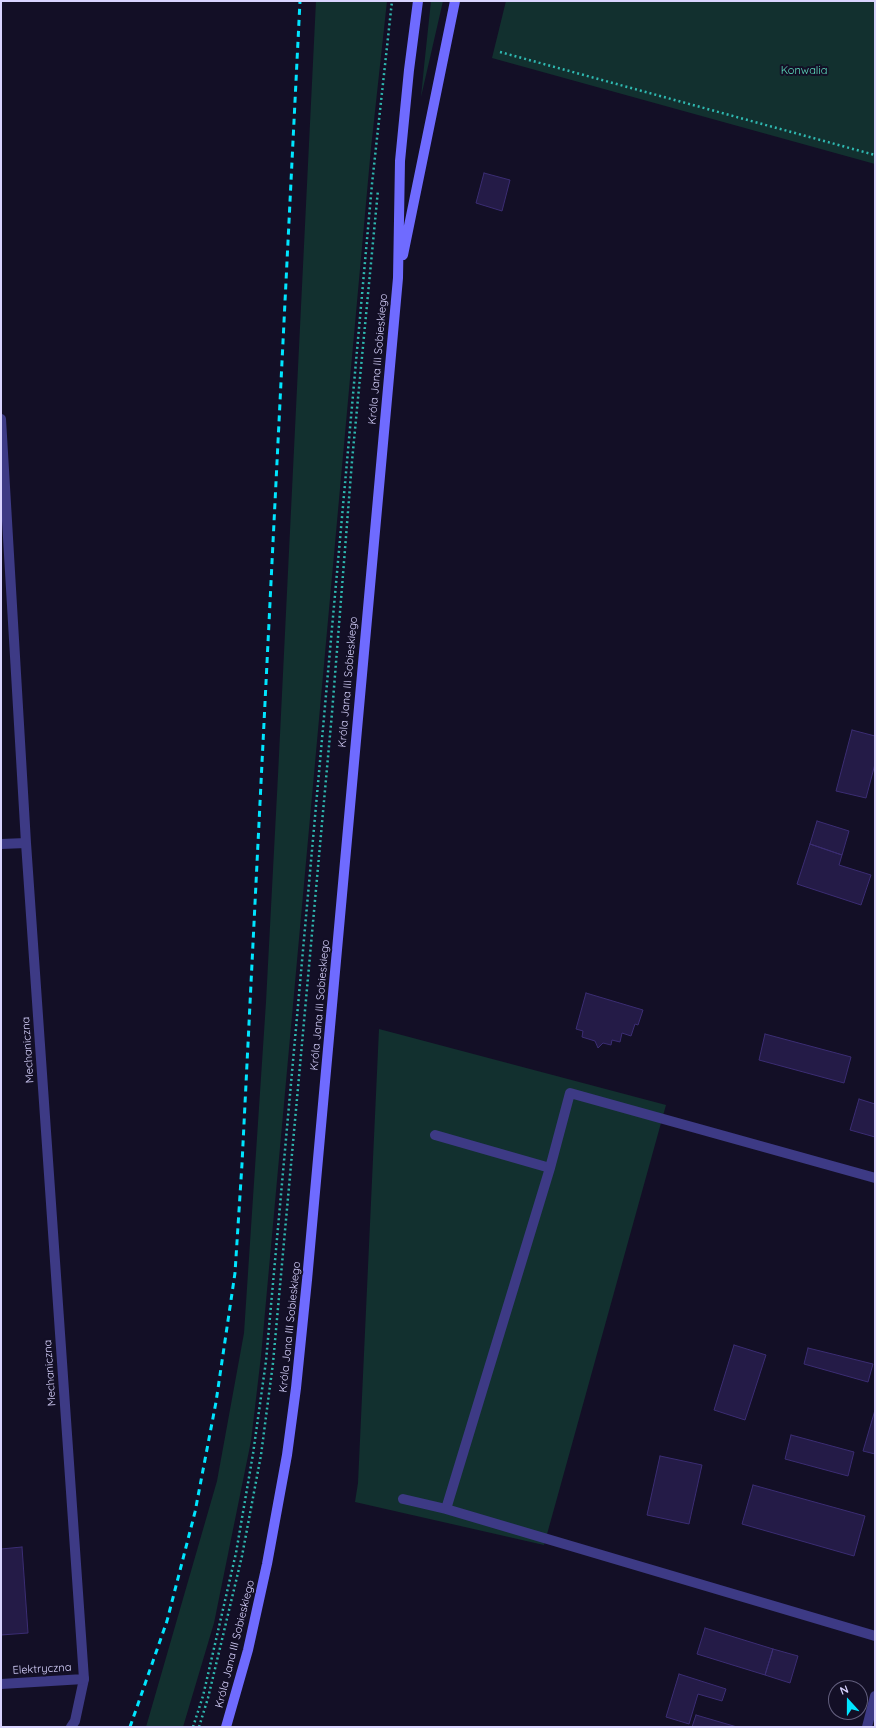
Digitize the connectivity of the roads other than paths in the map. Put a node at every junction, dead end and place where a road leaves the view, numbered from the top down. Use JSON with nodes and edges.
{"nodes":[{"id":1,"x":418,"y":1,"type":"edge"},
{"id":2,"x":455,"y":1,"type":"edge"},
{"id":3,"x":398,"y":278,"type":"junction"},
{"id":4,"x":1,"y":419,"type":"edge"},
{"id":5,"x":26,"y":843,"type":"junction"},
{"id":6,"x":1,"y":844,"type":"edge"},
{"id":7,"x":435,"y":1135,"type":"dead end"},
{"id":8,"x":550,"y":1168,"type":"junction"},
{"id":9,"x":875,"y":1178,"type":"edge"},
{"id":10,"x":403,"y":1499,"type":"dead end"},
{"id":11,"x":446,"y":1509,"type":"junction"},
{"id":12,"x":875,"y":1636,"type":"edge"},
{"id":13,"x":84,"y":1679,"type":"junction"},
{"id":14,"x":1,"y":1684,"type":"edge"},
{"id":15,"x":875,"y":1696,"type":"edge"},
{"id":16,"x":71,"y":1727,"type":"edge"},
{"id":17,"x":226,"y":1727,"type":"edge"},
{"id":18,"x":867,"y":1727,"type":"edge"}],
"edges":[{"from":1,"to":3,"type":"main road","name":"Króla Jana III Sobieskiego"},
{"from":2,"to":3,"type":"main road","name":"Króla Jana III Sobieskiego"},
{"from":3,"to":17,"type":"main road","name":"Króla Jana III Sobieskiego"},
{"from":4,"to":5,"type":"street","name":"Mechaniczna"},
{"from":5,"to":6,"type":"street"},
{"from":5,"to":13,"type":"street","name":"Mechaniczna"},
{"from":7,"to":8,"type":"street"},
{"from":8,"to":9,"type":"street"},
{"from":8,"to":11,"type":"street"},
{"from":10,"to":11,"type":"street"},
{"from":11,"to":12,"type":"street"},
{"from":13,"to":14,"type":"street","name":"Elektryczna"},
{"from":13,"to":16,"type":"street","name":"Mechaniczna"},
{"from":15,"to":18,"type":"street"}]}
